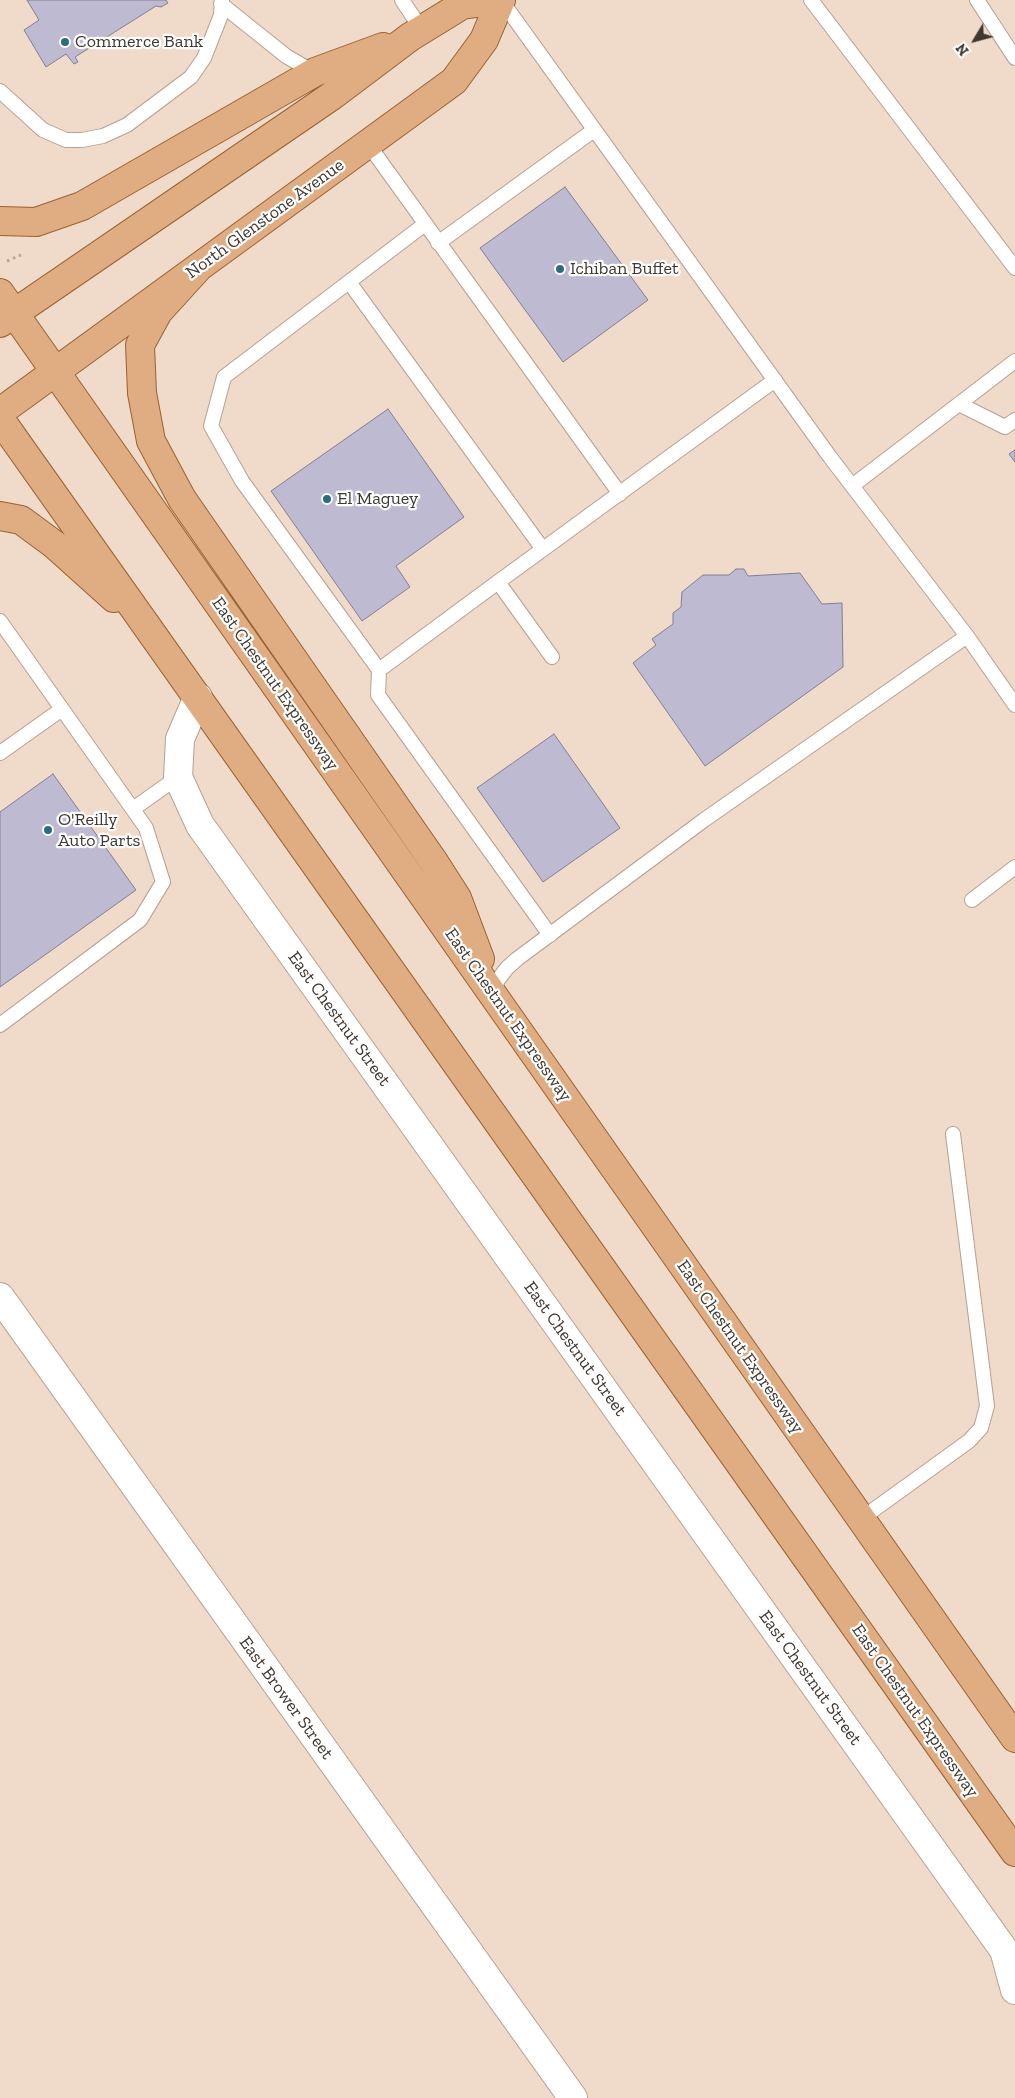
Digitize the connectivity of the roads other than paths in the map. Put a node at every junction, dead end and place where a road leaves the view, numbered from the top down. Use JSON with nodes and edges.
{"nodes":[{"id":1,"x":402,"y":0,"type":"edge"},
{"id":2,"x":500,"y":0,"type":"edge"},
{"id":3,"x":811,"y":0,"type":"edge"},
{"id":4,"x":976,"y":0,"type":"edge"},
{"id":5,"x":221,"y":2,"type":"edge"},
{"id":6,"x":416,"y":33,"type":"junction"},
{"id":7,"x":1015,"y":58,"type":"edge"},
{"id":8,"x":315,"y":72,"type":"junction"},
{"id":9,"x":0,"y":91,"type":"edge"},
{"id":10,"x":334,"y":95,"type":"junction"},
{"id":11,"x":594,"y":130,"type":"junction"},
{"id":12,"x":368,"y":144,"type":"junction"},
{"id":13,"x":0,"y":221,"type":"edge"},
{"id":14,"x":425,"y":224,"type":"junction"},
{"id":15,"x":438,"y":243,"type":"junction"},
{"id":16,"x":198,"y":268,"type":"junction"},
{"id":17,"x":1015,"y":268,"type":"edge"},
{"id":18,"x":349,"y":282,"type":"junction"},
{"id":19,"x":5,"y":310,"type":"edge"},
{"id":20,"x":1015,"y":361,"type":"edge"},
{"id":21,"x":55,"y":372,"type":"junction"},
{"id":22,"x":775,"y":380,"type":"junction"},
{"id":23,"x":959,"y":404,"type":"junction"},
{"id":24,"x":0,"y":412,"type":"edge"},
{"id":25,"x":0,"y":420,"type":"edge"},
{"id":26,"x":1015,"y":420,"type":"edge"},
{"id":27,"x":852,"y":486,"type":"junction"},
{"id":28,"x":620,"y":494,"type":"junction"},
{"id":29,"x":0,"y":516,"type":"edge"},
{"id":30,"x":542,"y":548,"type":"junction"},
{"id":31,"x":498,"y":582,"type":"junction"},
{"id":32,"x":0,"y":622,"type":"edge"},
{"id":33,"x":152,"y":632,"type":"junction"},
{"id":34,"x":967,"y":636,"type":"junction"},
{"id":35,"x":552,"y":657,"type":"dead end"},
{"id":36,"x":379,"y":670,"type":"junction"},
{"id":37,"x":198,"y":697,"type":"junction"},
{"id":38,"x":1015,"y":705,"type":"edge"},
{"id":39,"x":62,"y":709,"type":"junction"},
{"id":40,"x":0,"y":753,"type":"edge"},
{"id":41,"x":178,"y":777,"type":"junction"},
{"id":42,"x":133,"y":809,"type":"junction"},
{"id":43,"x":1015,"y":867,"type":"edge"},
{"id":44,"x":972,"y":900,"type":"dead end"},
{"id":45,"x":550,"y":935,"type":"junction"},
{"id":46,"x":495,"y":998,"type":"junction"},
{"id":47,"x":0,"y":1025,"type":"edge"},
{"id":48,"x":953,"y":1134,"type":"dead end"},
{"id":49,"x":0,"y":1297,"type":"edge"},
{"id":50,"x":862,"y":1519,"type":"junction"},
{"id":51,"x":1015,"y":1738,"type":"edge"},
{"id":52,"x":1015,"y":1852,"type":"edge"},
{"id":53,"x":1015,"y":1990,"type":"edge"},
{"id":54,"x":573,"y":2098,"type":"edge"}],
"edges":[{"from":1,"to":6,"type":"lane"},
{"from":2,"to":6,"type":"main road"},
{"from":2,"to":11,"type":"lane"},
{"from":2,"to":12,"type":"main road","name":"North Glenstone Avenue"},
{"from":3,"to":17,"type":"lane"},
{"from":4,"to":7,"type":"lane"},
{"from":5,"to":8,"type":"lane"},
{"from":5,"to":9,"type":"lane"},
{"from":6,"to":8,"type":"main road"},
{"from":6,"to":10,"type":"main road"},
{"from":8,"to":10,"type":"lane"},
{"from":8,"to":13,"type":"main road"},
{"from":10,"to":19,"type":"main road"},
{"from":11,"to":15,"type":"lane"},
{"from":11,"to":22,"type":"lane"},
{"from":12,"to":14,"type":"lane"},
{"from":12,"to":16,"type":"main road","name":"North Glenstone Avenue"},
{"from":14,"to":15,"type":"lane"},
{"from":14,"to":18,"type":"lane"},
{"from":15,"to":28,"type":"lane"},
{"from":16,"to":21,"type":"main road","name":"North Glenstone Avenue"},
{"from":16,"to":46,"type":"main road"},
{"from":18,"to":30,"type":"lane"},
{"from":18,"to":36,"type":"lane"},
{"from":19,"to":21,"type":"main road","name":"East Chestnut Expressway"},
{"from":20,"to":23,"type":"lane"},
{"from":21,"to":24,"type":"main road","name":"North Glenstone Avenue"},
{"from":21,"to":46,"type":"main road","name":"East Chestnut Expressway"},
{"from":22,"to":27,"type":"lane"},
{"from":22,"to":28,"type":"lane"},
{"from":23,"to":26,"type":"lane"},
{"from":23,"to":27,"type":"lane"},
{"from":25,"to":33,"type":"main road","name":"East Chestnut Expressway"},
{"from":27,"to":34,"type":"lane"},
{"from":28,"to":30,"type":"lane"},
{"from":29,"to":33,"type":"main road"},
{"from":30,"to":31,"type":"lane"},
{"from":31,"to":35,"type":"lane"},
{"from":31,"to":36,"type":"lane"},
{"from":32,"to":39,"type":"lane"},
{"from":33,"to":37,"type":"main road","name":"East Chestnut Expressway"},
{"from":34,"to":38,"type":"lane"},
{"from":34,"to":45,"type":"lane"},
{"from":36,"to":45,"type":"lane"},
{"from":37,"to":41,"type":"street","name":"East Chestnut Street"},
{"from":37,"to":52,"type":"main road","name":"East Chestnut Expressway"},
{"from":39,"to":40,"type":"lane"},
{"from":39,"to":42,"type":"lane"},
{"from":41,"to":42,"type":"lane"},
{"from":41,"to":53,"type":"street","name":"East Chestnut Street"},
{"from":42,"to":47,"type":"lane"},
{"from":43,"to":44,"type":"lane"},
{"from":45,"to":46,"type":"lane"},
{"from":46,"to":50,"type":"main road","name":"East Chestnut Expressway"},
{"from":48,"to":50,"type":"lane"},
{"from":49,"to":54,"type":"street","name":"East Brower Street"},
{"from":50,"to":51,"type":"main road","name":"East Chestnut Expressway"}]}
